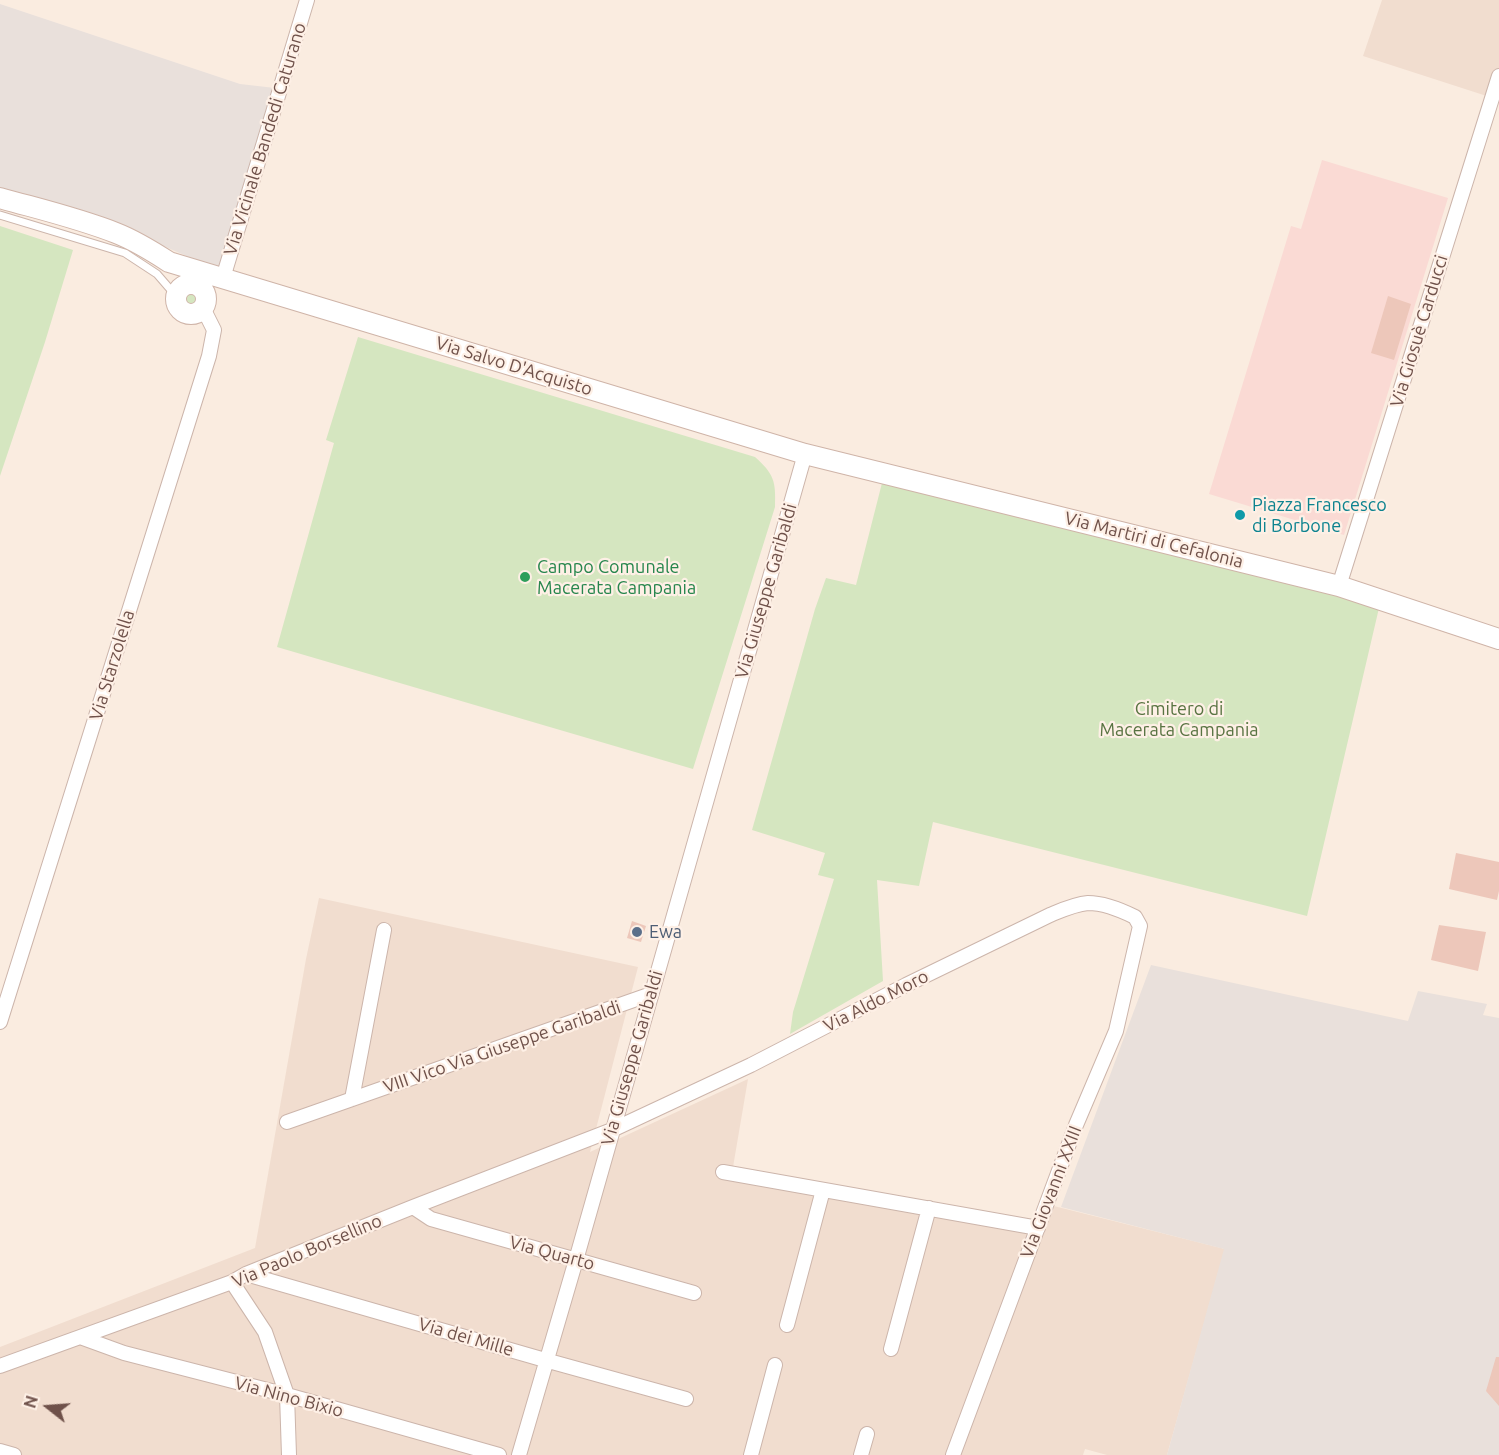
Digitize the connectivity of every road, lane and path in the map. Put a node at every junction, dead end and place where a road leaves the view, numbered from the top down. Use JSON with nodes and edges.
{"nodes":[{"id":1,"x":307,"y":0,"type":"edge"},
{"id":2,"x":1499,"y":76,"type":"edge"},
{"id":3,"x":0,"y":198,"type":"edge"},
{"id":4,"x":0,"y":215,"type":"edge"},
{"id":5,"x":169,"y":262,"type":"junction"},
{"id":6,"x":223,"y":278,"type":"junction"},
{"id":7,"x":193,"y":295,"type":"junction"},
{"id":8,"x":805,"y":454,"type":"junction"},
{"id":9,"x":1339,"y":586,"type":"junction"},
{"id":10,"x":1499,"y":639,"type":"edge"},
{"id":11,"x":1140,"y":926,"type":"joint"},
{"id":12,"x":384,"y":930,"type":"dead end"},
{"id":13,"x":651,"y":994,"type":"junction"},
{"id":14,"x":0,"y":1022,"type":"edge"},
{"id":15,"x":352,"y":1099,"type":"junction"},
{"id":16,"x":287,"y":1122,"type":"dead end"},
{"id":17,"x":612,"y":1130,"type":"junction"},
{"id":18,"x":723,"y":1172,"type":"dead end"},
{"id":19,"x":823,"y":1190,"type":"junction"},
{"id":20,"x":413,"y":1207,"type":"junction"},
{"id":21,"x":929,"y":1208,"type":"junction"},
{"id":22,"x":1038,"y":1228,"type":"junction"},
{"id":23,"x":576,"y":1260,"type":"junction"},
{"id":24,"x":246,"y":1274,"type":"junction"},
{"id":25,"x":232,"y":1282,"type":"junction"},
{"id":26,"x":694,"y":1293,"type":"dead end"},
{"id":27,"x":787,"y":1325,"type":"dead end"},
{"id":28,"x":80,"y":1337,"type":"junction"},
{"id":29,"x":891,"y":1349,"type":"dead end"},
{"id":30,"x":545,"y":1360,"type":"junction"},
{"id":31,"x":775,"y":1365,"type":"dead end"},
{"id":32,"x":0,"y":1366,"type":"edge"},
{"id":33,"x":287,"y":1395,"type":"junction"},
{"id":34,"x":686,"y":1399,"type":"dead end"},
{"id":35,"x":867,"y":1434,"type":"dead end"},
{"id":36,"x":0,"y":1451,"type":"edge"},
{"id":37,"x":14,"y":1455,"type":"edge"},
{"id":38,"x":289,"y":1455,"type":"edge"},
{"id":39,"x":499,"y":1455,"type":"edge"},
{"id":40,"x":519,"y":1455,"type":"edge"},
{"id":41,"x":751,"y":1455,"type":"edge"},
{"id":42,"x":861,"y":1455,"type":"edge"},
{"id":43,"x":953,"y":1455,"type":"edge"}],
"edges":[{"from":1,"to":6,"type":"street","name":"Via Vicinale Bandedi Caturano"},
{"from":2,"to":9,"type":"street","name":"Via Giosuè Carducci"},
{"from":3,"to":5,"type":"street","name":"Via Salvo D'Acquisto"},
{"from":4,"to":7,"type":"lane"},
{"from":5,"to":6,"type":"street","name":"Via Salvo D'Acquisto"},
{"from":5,"to":7,"type":"street","name":"Via Salvo D'Acquisto"},
{"from":6,"to":7,"type":"street"},
{"from":6,"to":8,"type":"street","name":"Via Salvo D'Acquisto"},
{"from":7,"to":14,"type":"street","name":"Via Starzolella"},
{"from":8,"to":9,"type":"street","name":"Via Martiri di Cefalonia"},
{"from":8,"to":13,"type":"street","name":"Via Giuseppe Garibaldi"},
{"from":9,"to":10,"type":"street","name":"Via Martiri di Cefalonia"},
{"from":11,"to":17,"type":"street","name":"Via Aldo Moro"},
{"from":11,"to":22,"type":"street","name":"Via Giovanni XXIII"},
{"from":12,"to":15,"type":"street","name":"VIII Vico Via Giuseppe Garibaldi"},
{"from":13,"to":15,"type":"street","name":"VIII Vico Via Giuseppe Garibaldi"},
{"from":13,"to":17,"type":"street","name":"Via Giuseppe Garibaldi"},
{"from":15,"to":16,"type":"street","name":"VIII Vico Via Giuseppe Garibaldi"},
{"from":17,"to":20,"type":"street","name":"Via Paolo Borsellino"},
{"from":17,"to":23,"type":"street","name":"Via Giuseppe Garibaldi"},
{"from":18,"to":19,"type":"street"},
{"from":19,"to":21,"type":"street"},
{"from":19,"to":27,"type":"street"},
{"from":20,"to":23,"type":"street","name":"Via Quarto"},
{"from":20,"to":24,"type":"street","name":"Via Paolo Borsellino"},
{"from":21,"to":22,"type":"street"},
{"from":21,"to":29,"type":"street"},
{"from":22,"to":43,"type":"street","name":"Via Giovanni XXIII"},
{"from":23,"to":26,"type":"street","name":"Via Quarto"},
{"from":23,"to":30,"type":"street","name":"Via Giuseppe Garibaldi"},
{"from":24,"to":25,"type":"street","name":"Via Paolo Borsellino"},
{"from":24,"to":30,"type":"street","name":"Via dei Mille"},
{"from":25,"to":28,"type":"street","name":"Via Paolo Borsellino"},
{"from":25,"to":33,"type":"street"},
{"from":28,"to":32,"type":"street","name":"Via Paolo Borsellino"},
{"from":28,"to":33,"type":"street","name":"Via Nino Bixio"},
{"from":30,"to":34,"type":"street","name":"Via dei Mille"},
{"from":30,"to":40,"type":"street","name":"Via Giuseppe Garibaldi"},
{"from":31,"to":41,"type":"street"},
{"from":33,"to":38,"type":"street"},
{"from":33,"to":39,"type":"street","name":"Via Nino Bixio"},
{"from":35,"to":42,"type":"street"},
{"from":36,"to":37,"type":"street"}]}
